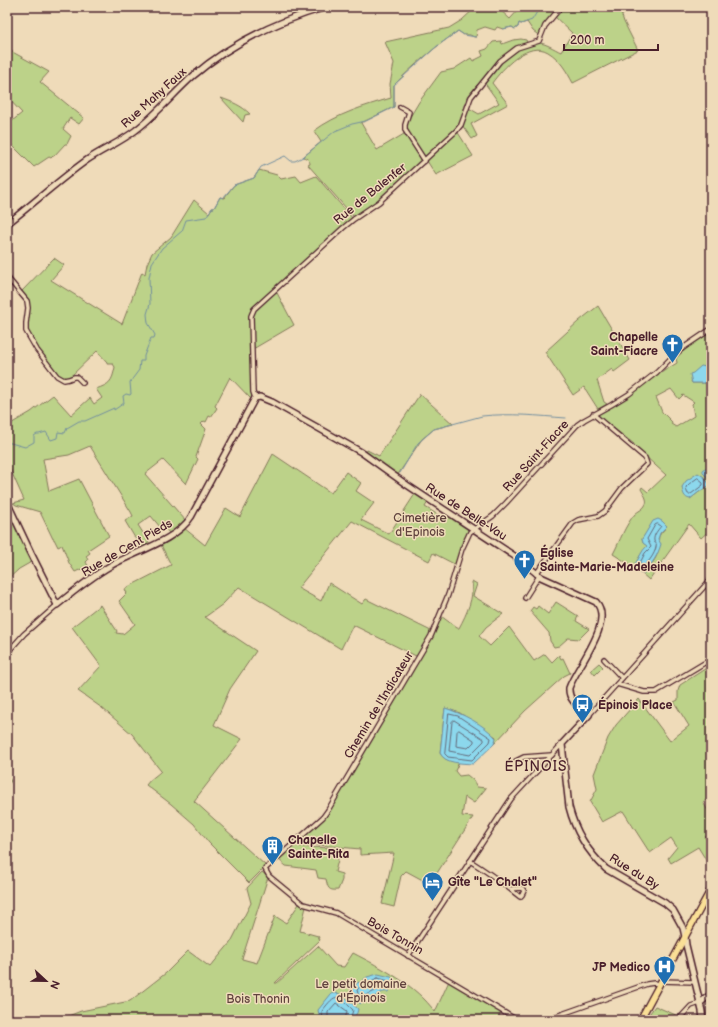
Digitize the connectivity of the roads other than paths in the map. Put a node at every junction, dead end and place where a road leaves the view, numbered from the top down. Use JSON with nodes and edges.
{"nodes":[{"id":1,"x":326,"y":7,"type":"edge"},
{"id":2,"x":561,"y":7,"type":"edge"},
{"id":3,"x":400,"y":106,"type":"dead end"},
{"id":4,"x":425,"y":161,"type":"junction"},
{"id":5,"x":7,"y":224,"type":"edge"},
{"id":6,"x":7,"y":277,"type":"edge"},
{"id":7,"x":711,"y":329,"type":"edge"},
{"id":8,"x":83,"y":383,"type":"dead end"},
{"id":9,"x":255,"y":398,"type":"junction"},
{"id":10,"x":593,"y":414,"type":"junction"},
{"id":11,"x":7,"y":502,"type":"edge"},
{"id":12,"x":474,"y":530,"type":"junction"},
{"id":13,"x":538,"y":575,"type":"junction"},
{"id":14,"x":711,"y":579,"type":"edge"},
{"id":15,"x":525,"y":598,"type":"dead end"},
{"id":16,"x":58,"y":605,"type":"junction"},
{"id":17,"x":7,"y":653,"type":"edge"},
{"id":18,"x":711,"y":658,"type":"edge"},
{"id":19,"x":604,"y":659,"type":"dead end"},
{"id":20,"x":622,"y":678,"type":"junction"},
{"id":21,"x":617,"y":684,"type":"junction"},
{"id":22,"x":589,"y":715,"type":"junction"},
{"id":23,"x":562,"y":744,"type":"junction"},
{"id":24,"x":552,"y":755,"type":"junction"},
{"id":25,"x":516,"y":761,"type":"dead end"},
{"id":26,"x":470,"y":861,"type":"junction"},
{"id":27,"x":265,"y":869,"type":"joint"},
{"id":28,"x":510,"y":889,"type":"dead end"},
{"id":29,"x":711,"y":889,"type":"edge"},
{"id":30,"x":685,"y":937,"type":"junction"},
{"id":31,"x":408,"y":956,"type":"junction"},
{"id":32,"x":660,"y":982,"type":"junction"},
{"id":33,"x":695,"y":982,"type":"junction"},
{"id":34,"x":711,"y":994,"type":"edge"},
{"id":35,"x":700,"y":1003,"type":"junction"},
{"id":36,"x":517,"y":1020,"type":"edge"},
{"id":37,"x":545,"y":1020,"type":"edge"},
{"id":38,"x":640,"y":1020,"type":"edge"},
{"id":39,"x":678,"y":1020,"type":"edge"},
{"id":40,"x":703,"y":1020,"type":"edge"}],
"edges":[{"from":1,"to":5,"type":"street","name":"Rue Mahy Faux"},
{"from":2,"to":4,"type":"street","name":"Rue de Balenfer"},
{"from":3,"to":4,"type":"street"},
{"from":4,"to":9,"type":"street","name":"Rue de Balenfer"},
{"from":6,"to":8,"type":"street"},
{"from":7,"to":10,"type":"street","name":"Rue Saint-Fiacre"},
{"from":9,"to":12,"type":"street","name":"Rue de Belle-Vau"},
{"from":9,"to":16,"type":"street","name":"Rue de Cent Pieds"},
{"from":10,"to":12,"type":"street","name":"Rue Saint-Fiacre"},
{"from":10,"to":13,"type":"street"},
{"from":11,"to":16,"type":"street"},
{"from":12,"to":13,"type":"street","name":"Rue de Belle-Vau"},
{"from":12,"to":27,"type":"street","name":"Chemin de l'Indicateur"},
{"from":13,"to":15,"type":"street"},
{"from":13,"to":22,"type":"street","name":"Rue de Belle-Vau"},
{"from":14,"to":20,"type":"street"},
{"from":16,"to":17,"type":"street","name":"Rue de Cent Pieds"},
{"from":18,"to":21,"type":"street"},
{"from":19,"to":20,"type":"street"},
{"from":20,"to":21,"type":"street"},
{"from":21,"to":22,"type":"street"},
{"from":22,"to":23,"type":"street"},
{"from":23,"to":24,"type":"street"},
{"from":23,"to":30,"type":"street","name":"Rue du By"},
{"from":24,"to":25,"type":"street"},
{"from":24,"to":26,"type":"street"},
{"from":26,"to":28,"type":"street"},
{"from":26,"to":31,"type":"street"},
{"from":27,"to":31,"type":"street","name":"Bois Tonnin"},
{"from":29,"to":30,"type":"main road"},
{"from":30,"to":32,"type":"main road"},
{"from":30,"to":33,"type":"street","name":"Rue du By"},
{"from":31,"to":36,"type":"street","name":"Bois Tonnin"},
{"from":32,"to":33,"type":"street"},
{"from":32,"to":37,"type":"street"},
{"from":32,"to":38,"type":"main road"},
{"from":33,"to":35,"type":"street","name":"Rue du By"},
{"from":34,"to":35,"type":"street"},
{"from":35,"to":39,"type":"street"},
{"from":35,"to":40,"type":"street","name":"Rue du By"}]}
